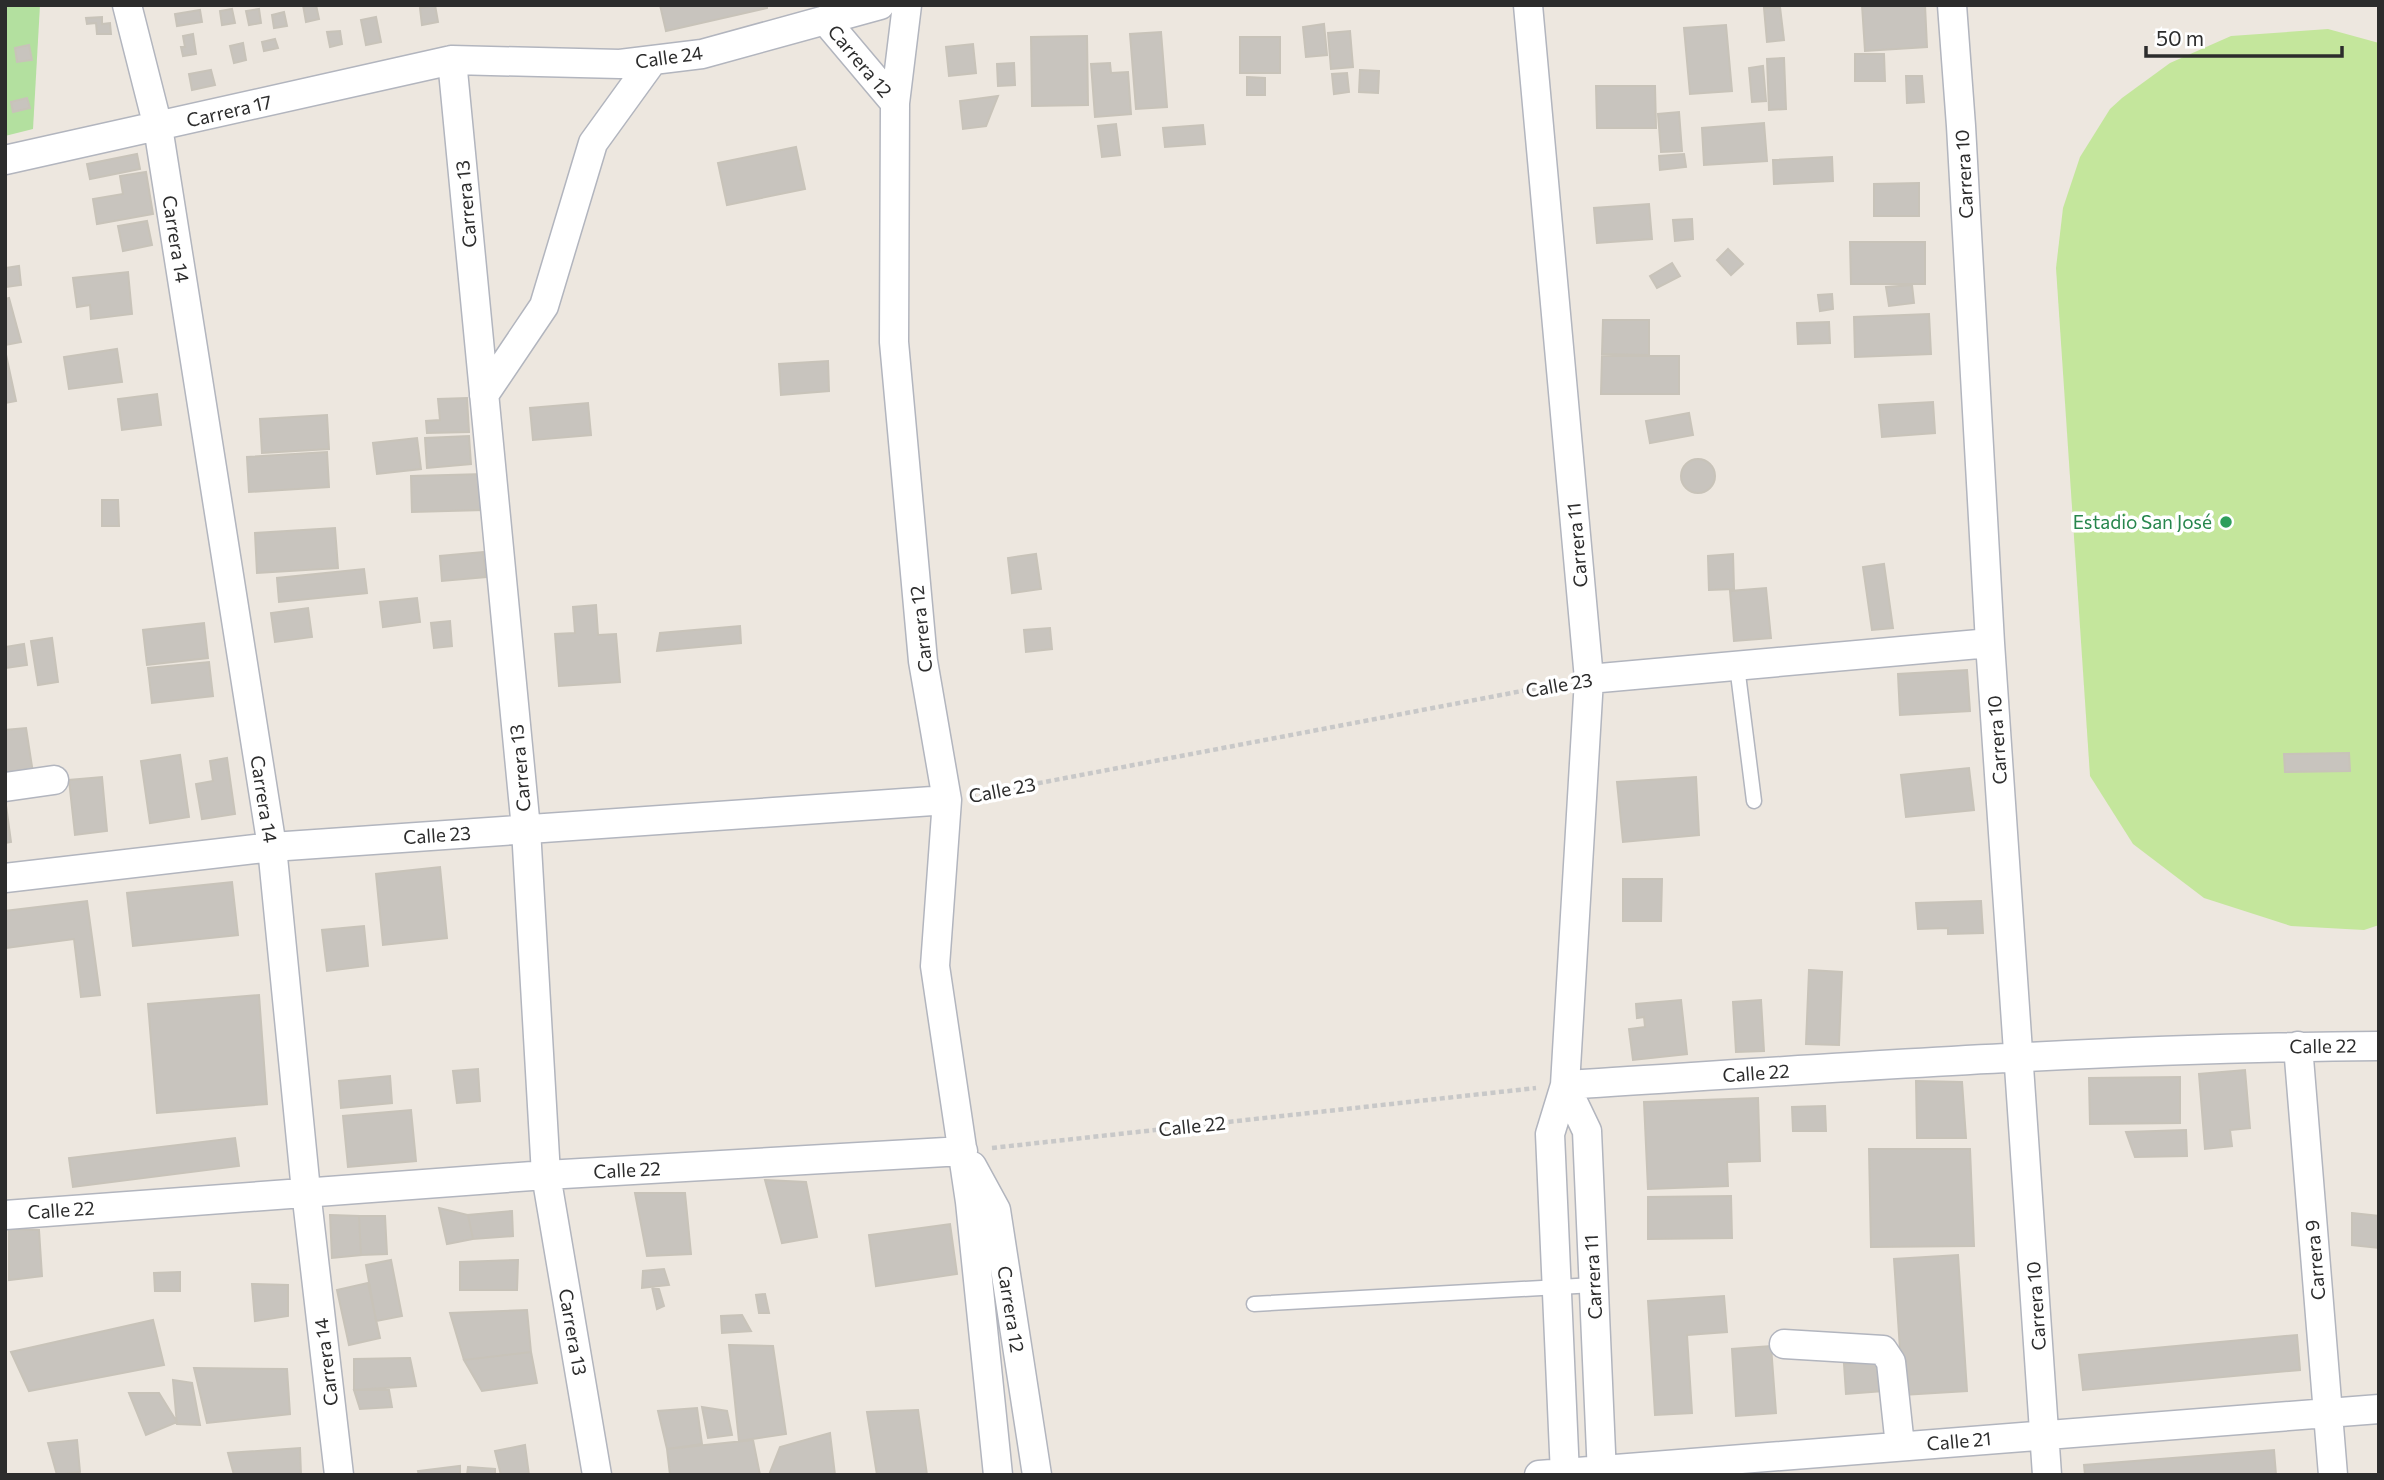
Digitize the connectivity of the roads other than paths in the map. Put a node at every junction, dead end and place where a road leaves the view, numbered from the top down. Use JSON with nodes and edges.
{"nodes":[{"id":1,"x":127,"y":5,"type":"edge"},
{"id":2,"x":907,"y":5,"type":"edge"},
{"id":3,"x":1528,"y":5,"type":"edge"},
{"id":4,"x":1952,"y":5,"type":"edge"},
{"id":5,"x":873,"y":6,"type":"edge"},
{"id":6,"x":825,"y":19,"type":"junction"},
{"id":7,"x":452,"y":60,"type":"junction"},
{"id":8,"x":653,"y":60,"type":"junction"},
{"id":9,"x":895,"y":103,"type":"junction"},
{"id":10,"x":158,"y":127,"type":"junction"},
{"id":11,"x":5,"y":160,"type":"edge"},
{"id":12,"x":484,"y":395,"type":"junction"},
{"id":13,"x":1990,"y":643,"type":"junction"},
{"id":14,"x":1737,"y":666,"type":"junction"},
{"id":15,"x":1589,"y":679,"type":"junction"},
{"id":16,"x":54,"y":780,"type":"dead end"},
{"id":17,"x":5,"y":787,"type":"edge"},
{"id":18,"x":947,"y":800,"type":"junction"},
{"id":19,"x":1754,"y":801,"type":"dead end"},
{"id":20,"x":526,"y":829,"type":"junction"},
{"id":21,"x":272,"y":847,"type":"junction"},
{"id":22,"x":5,"y":878,"type":"edge"},
{"id":23,"x":2298,"y":1046,"type":"junction"},
{"id":24,"x":2379,"y":1046,"type":"edge"},
{"id":25,"x":2020,"y":1056,"type":"junction"},
{"id":26,"x":1565,"y":1085,"type":"junction"},
{"id":27,"x":964,"y":1152,"type":"junction"},
{"id":28,"x":546,"y":1175,"type":"junction"},
{"id":29,"x":306,"y":1191,"type":"junction"},
{"id":30,"x":5,"y":1215,"type":"edge"},
{"id":31,"x":1594,"y":1285,"type":"junction"},
{"id":32,"x":1557,"y":1288,"type":"junction"},
{"id":33,"x":1254,"y":1304,"type":"dead end"},
{"id":34,"x":1784,"y":1344,"type":"dead end"},
{"id":35,"x":2379,"y":1409,"type":"edge"},
{"id":36,"x":2328,"y":1413,"type":"junction"},
{"id":37,"x":2045,"y":1434,"type":"junction"},
{"id":38,"x":1900,"y":1446,"type":"junction"},
{"id":39,"x":1602,"y":1472,"type":"edge"},
{"id":40,"x":1556,"y":1474,"type":"edge"},
{"id":41,"x":339,"y":1475,"type":"edge"},
{"id":42,"x":597,"y":1475,"type":"edge"},
{"id":43,"x":998,"y":1475,"type":"edge"},
{"id":44,"x":1037,"y":1475,"type":"edge"},
{"id":45,"x":2048,"y":1475,"type":"edge"},
{"id":46,"x":2333,"y":1475,"type":"edge"}],
"edges":[{"from":1,"to":10,"type":"street","name":"Carrera 14"},
{"from":2,"to":9,"type":"street","name":"Carrera 12"},
{"from":3,"to":15,"type":"street","name":"Carrera 11"},
{"from":4,"to":13,"type":"street","name":"Carrera 10"},
{"from":5,"to":6,"type":"street","name":"Calle 24"},
{"from":6,"to":8,"type":"street","name":"Calle 24"},
{"from":6,"to":9,"type":"street","name":"Carrera 12"},
{"from":7,"to":8,"type":"street","name":"Calle 24"},
{"from":7,"to":10,"type":"street","name":"Carrera 17"},
{"from":7,"to":12,"type":"street","name":"Carrera 13"},
{"from":8,"to":12,"type":"street"},
{"from":9,"to":18,"type":"street","name":"Carrera 12"},
{"from":10,"to":11,"type":"street","name":"Carrera 17"},
{"from":10,"to":21,"type":"street","name":"Carrera 14"},
{"from":12,"to":20,"type":"street","name":"Carrera 13"},
{"from":13,"to":14,"type":"street","name":"Calle 23"},
{"from":13,"to":25,"type":"street","name":"Carrera 10"},
{"from":14,"to":15,"type":"street","name":"Calle 23"},
{"from":14,"to":19,"type":"lane"},
{"from":15,"to":26,"type":"street","name":"Carrera 11"},
{"from":16,"to":17,"type":"street"},
{"from":18,"to":20,"type":"street","name":"Calle 23"},
{"from":18,"to":27,"type":"street","name":"Carrera 12"},
{"from":20,"to":21,"type":"street","name":"Calle 23"},
{"from":20,"to":28,"type":"street","name":"Carrera 13"},
{"from":21,"to":22,"type":"street","name":"Calle 23"},
{"from":21,"to":29,"type":"street","name":"Carrera 14"},
{"from":23,"to":24,"type":"street","name":"Calle 22"},
{"from":23,"to":25,"type":"street","name":"Calle 22"},
{"from":23,"to":36,"type":"street","name":"Carrera 9"},
{"from":25,"to":26,"type":"street","name":"Calle 22"},
{"from":25,"to":37,"type":"street","name":"Carrera 10"},
{"from":26,"to":31,"type":"street","name":"Carrera 11"},
{"from":26,"to":32,"type":"street","name":"Carrera 11"},
{"from":27,"to":28,"type":"street","name":"Calle 22"},
{"from":27,"to":43,"type":"street","name":"Carrera 12"},
{"from":27,"to":44,"type":"street","name":"Carrera 12"},
{"from":28,"to":29,"type":"street","name":"Calle 22"},
{"from":28,"to":42,"type":"street","name":"Carrera 13"},
{"from":29,"to":30,"type":"street","name":"Calle 22"},
{"from":29,"to":41,"type":"street","name":"Carrera 14"},
{"from":31,"to":32,"type":"lane"},
{"from":31,"to":39,"type":"street","name":"Carrera 11"},
{"from":32,"to":33,"type":"lane"},
{"from":32,"to":40,"type":"street","name":"Carrera 11"},
{"from":34,"to":38,"type":"street"},
{"from":35,"to":36,"type":"street","name":"Calle 21"},
{"from":36,"to":37,"type":"street","name":"Calle 21"},
{"from":36,"to":46,"type":"street","name":"Carrera 9"},
{"from":37,"to":38,"type":"street","name":"Calle 21"},
{"from":37,"to":45,"type":"street","name":"Carrera 10"},
{"from":38,"to":39,"type":"street","name":"Calle 21"},
{"from":39,"to":40,"type":"street","name":"Calle 21"}]}
